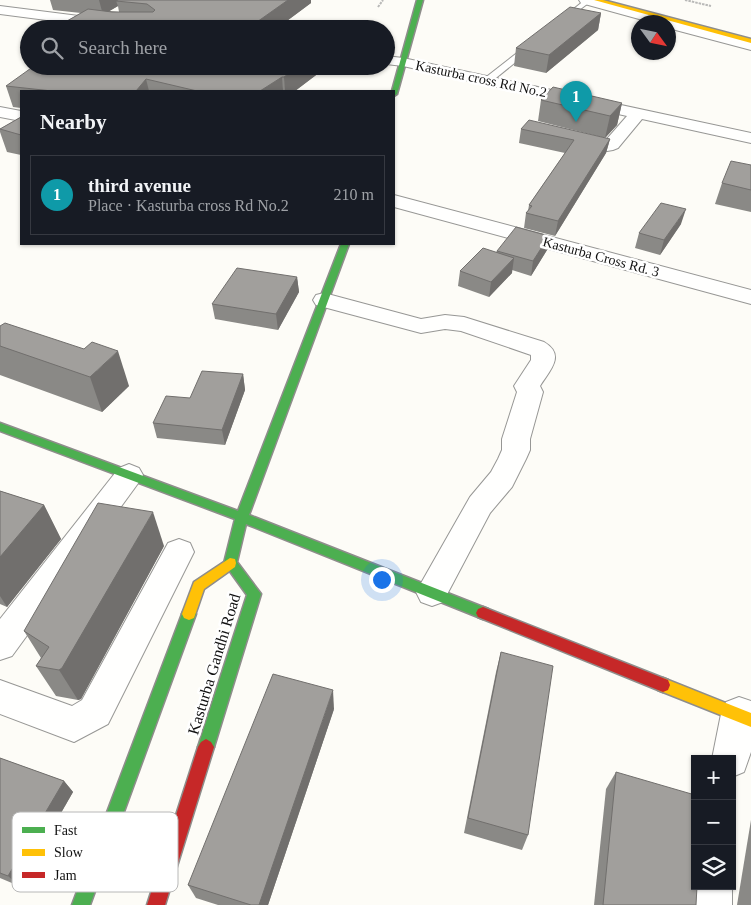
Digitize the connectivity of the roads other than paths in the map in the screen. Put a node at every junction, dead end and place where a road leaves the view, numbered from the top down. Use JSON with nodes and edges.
{"nodes":[{"id":1,"x":420,"y":0,"type":"edge"},
{"id":2,"x":586,"y":0,"type":"edge"},
{"id":3,"x":597,"y":0,"type":"edge"},
{"id":4,"x":631,"y":0,"type":"edge"},
{"id":5,"x":0,"y":10,"type":"edge"},
{"id":6,"x":118,"y":13,"type":"edge"},
{"id":7,"x":638,"y":15,"type":"edge"},
{"id":8,"x":84,"y":20,"type":"edge"},
{"id":9,"x":105,"y":20,"type":"edge"},
{"id":10,"x":559,"y":24,"type":"edge"},
{"id":11,"x":676,"y":26,"type":"edge"},
{"id":12,"x":751,"y":30,"type":"edge"},
{"id":13,"x":539,"y":40,"type":"edge"},
{"id":14,"x":751,"y":41,"type":"edge"},
{"id":15,"x":751,"y":46,"type":"edge"},
{"id":16,"x":395,"y":61,"type":"edge"},
{"id":17,"x":403,"y":62,"type":"junction"},
{"id":18,"x":488,"y":80,"type":"junction"},
{"id":19,"x":395,"y":90,"type":"edge"},
{"id":20,"x":0,"y":112,"type":"edge"},
{"id":21,"x":637,"y":114,"type":"junction"},
{"id":22,"x":20,"y":116,"type":"edge"},
{"id":23,"x":560,"y":134,"type":"edge"},
{"id":24,"x":751,"y":138,"type":"edge"},
{"id":25,"x":395,"y":201,"type":"edge"},
{"id":26,"x":345,"y":245,"type":"edge"},
{"id":27,"x":751,"y":297,"type":"edge"},
{"id":28,"x":324,"y":300,"type":"junction"},
{"id":29,"x":0,"y":427,"type":"edge"},
{"id":30,"x":129,"y":475,"type":"junction"},
{"id":31,"x":242,"y":516,"type":"junction"},
{"id":32,"x":179,"y":552,"type":"dead end"},
{"id":33,"x":230,"y":563,"type":"junction"},
{"id":34,"x":432,"y":592,"type":"junction"},
{"id":35,"x":0,"y":645,"type":"edge"},
{"id":36,"x":0,"y":697,"type":"edge"},
{"id":37,"x":745,"y":717,"type":"edge"},
{"id":38,"x":732,"y":755,"type":"edge"},
{"id":39,"x":115,"y":812,"type":"edge"},
{"id":40,"x":178,"y":835,"type":"edge"},
{"id":41,"x":711,"y":890,"type":"edge"},
{"id":42,"x":86,"y":892,"type":"edge"},
{"id":43,"x":160,"y":892,"type":"edge"},
{"id":44,"x":81,"y":905,"type":"edge"},
{"id":45,"x":156,"y":905,"type":"edge"},
{"id":46,"x":711,"y":905,"type":"edge"}],
"edges":[{"from":1,"to":17,"type":"main road"},
{"from":2,"to":7,"type":"street"},
{"from":2,"to":10,"type":"lane"},
{"from":3,"to":14,"type":"main road"},
{"from":4,"to":12,"type":"main road"},
{"from":5,"to":8,"type":"street"},
{"from":6,"to":9,"type":"street"},
{"from":11,"to":15,"type":"street"},
{"from":13,"to":18,"type":"lane"},
{"from":16,"to":17,"type":"street","name":"Kasturba cross Rd No.2"},
{"from":17,"to":18,"type":"street","name":"Kasturba cross Rd No.2"},
{"from":17,"to":19,"type":"main road"},
{"from":18,"to":21,"type":"street","name":"Kasturba cross Rd No.2"},
{"from":20,"to":22,"type":"street"},
{"from":21,"to":23,"type":"street"},
{"from":21,"to":24,"type":"street","name":"Kasturba cross Rd No.2"},
{"from":25,"to":27,"type":"street","name":"Kasturba Cross Rd. 3"},
{"from":26,"to":28,"type":"main road"},
{"from":28,"to":31,"type":"main road"},
{"from":28,"to":34,"type":"street"},
{"from":29,"to":30,"type":"main road"},
{"from":30,"to":31,"type":"main road"},
{"from":30,"to":35,"type":"street"},
{"from":31,"to":33,"type":"main road"},
{"from":31,"to":34,"type":"main road"},
{"from":32,"to":36,"type":"street"},
{"from":33,"to":39,"type":"main road"},
{"from":33,"to":40,"type":"main road","name":"Kasturba Gandhi Road"},
{"from":34,"to":37,"type":"main road"},
{"from":37,"to":38,"type":"street"},
{"from":41,"to":46,"type":"street"},
{"from":42,"to":44,"type":"main road"},
{"from":43,"to":45,"type":"main road","name":"Kasturba Gandhi Road"}]}
